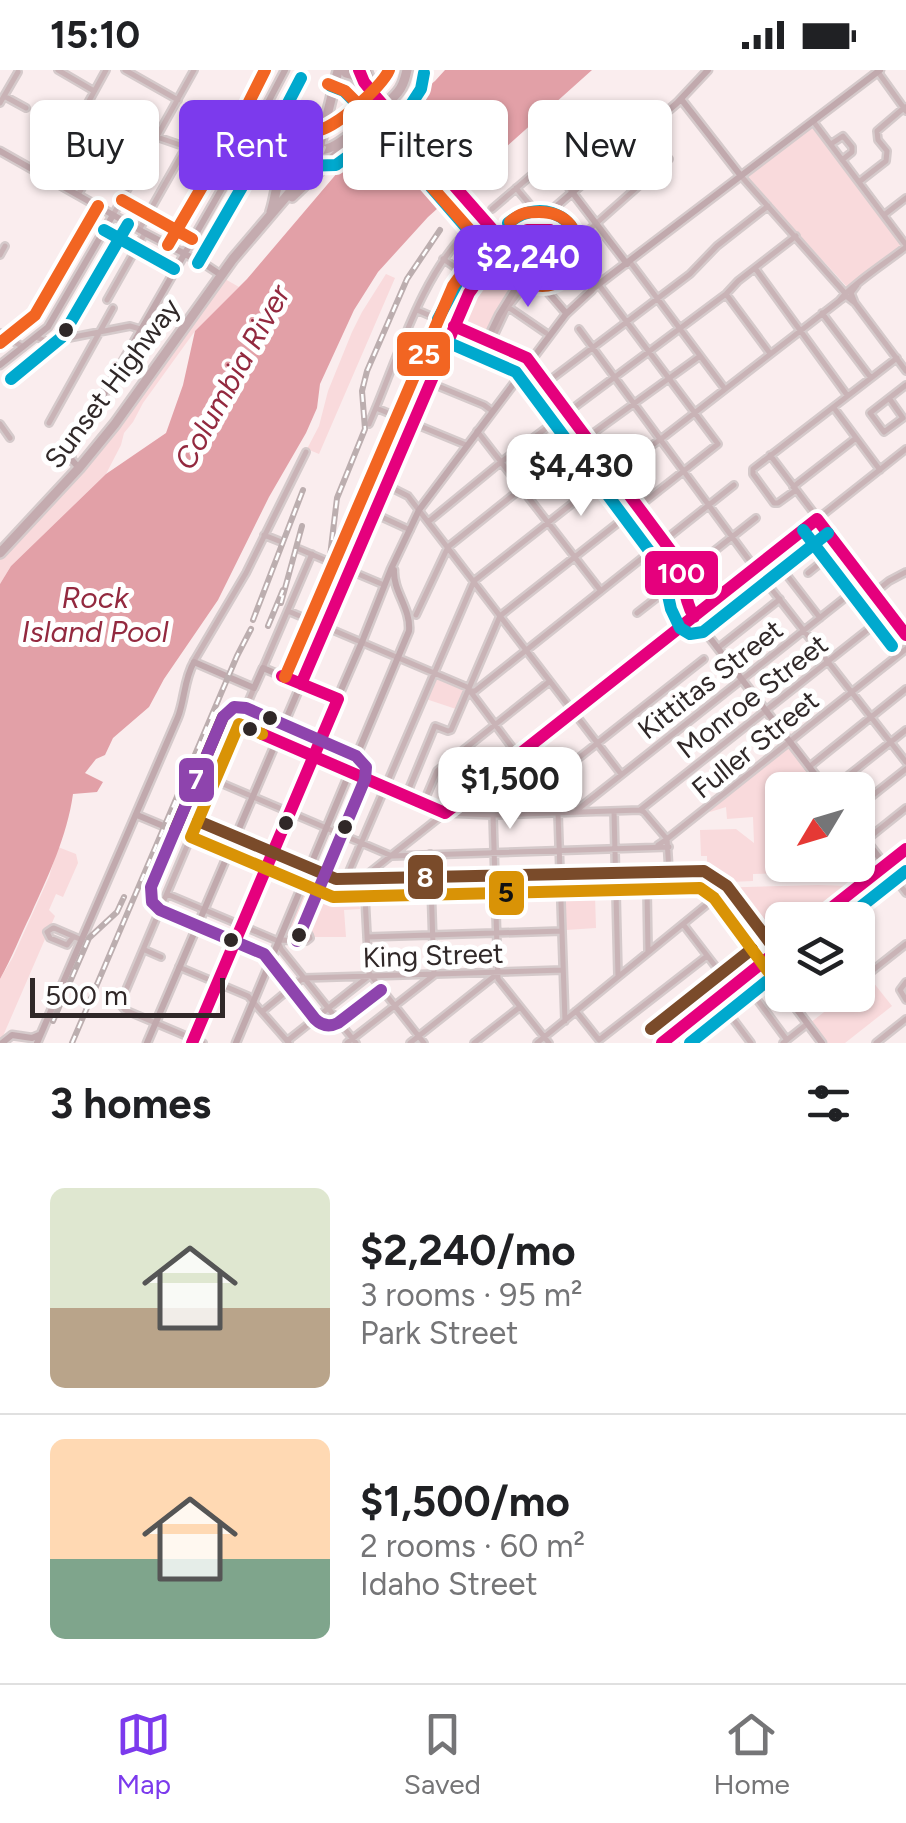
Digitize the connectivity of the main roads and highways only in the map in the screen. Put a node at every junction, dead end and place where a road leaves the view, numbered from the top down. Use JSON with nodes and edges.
{"nodes":[{"id":1,"x":285,"y":70,"type":"edge"},
{"id":2,"x":364,"y":70,"type":"edge"},
{"id":3,"x":409,"y":70,"type":"edge"},
{"id":4,"x":708,"y":70,"type":"edge"},
{"id":5,"x":879,"y":71,"type":"edge"},
{"id":6,"x":340,"y":74,"type":"edge"},
{"id":7,"x":360,"y":83,"type":"junction"},
{"id":8,"x":376,"y":97,"type":"junction"},
{"id":9,"x":680,"y":99,"type":"junction"},
{"id":10,"x":269,"y":100,"type":"edge"},
{"id":11,"x":323,"y":133,"type":"edge"},
{"id":12,"x":323,"y":149,"type":"edge"},
{"id":13,"x":0,"y":152,"type":"edge"},
{"id":14,"x":741,"y":176,"type":"junction"},
{"id":15,"x":220,"y":190,"type":"edge"},
{"id":16,"x":276,"y":190,"type":"edge"},
{"id":17,"x":292,"y":190,"type":"edge"},
{"id":18,"x":572,"y":192,"type":"junction"},
{"id":19,"x":474,"y":208,"type":"junction"},
{"id":20,"x":113,"y":215,"type":"junction"},
{"id":21,"x":261,"y":227,"type":"junction"},
{"id":22,"x":527,"y":230,"type":"junction"},
{"id":23,"x":616,"y":250,"type":"junction"},
{"id":24,"x":183,"y":254,"type":"junction"},
{"id":25,"x":515,"y":254,"type":"junction"},
{"id":26,"x":629,"y":263,"type":"junction"},
{"id":27,"x":617,"y":272,"type":"junction"},
{"id":28,"x":221,"y":275,"type":"junction"},
{"id":29,"x":473,"y":287,"type":"junction"},
{"id":30,"x":565,"y":312,"type":"junction"},
{"id":31,"x":454,"y":326,"type":"junction"},
{"id":32,"x":489,"y":341,"type":"junction"},
{"id":33,"x":529,"y":360,"type":"junction"},
{"id":34,"x":0,"y":365,"type":"edge"},
{"id":35,"x":79,"y":468,"type":"junction"},
{"id":36,"x":0,"y":553,"type":"edge"},
{"id":37,"x":395,"y":564,"type":"junction"},
{"id":38,"x":385,"y":585,"type":"junction"},
{"id":39,"x":404,"y":602,"type":"junction"},
{"id":40,"x":301,"y":684,"type":"junction"},
{"id":41,"x":814,"y":772,"type":"edge"},
{"id":42,"x":138,"y":815,"type":"junction"},
{"id":43,"x":875,"y":852,"type":"edge"},
{"id":44,"x":228,"y":853,"type":"junction"},
{"id":45,"x":265,"y":869,"type":"junction"},
{"id":46,"x":875,"y":874,"type":"edge"},
{"id":47,"x":865,"y":882,"type":"edge"},
{"id":48,"x":301,"y":884,"type":"junction"},
{"id":49,"x":839,"y":902,"type":"edge"},
{"id":50,"x":754,"y":951,"type":"junction"},
{"id":51,"x":765,"y":957,"type":"edge"},
{"id":52,"x":765,"y":961,"type":"edge"},
{"id":53,"x":762,"y":963,"type":"junction"},
{"id":54,"x":765,"y":967,"type":"edge"},
{"id":55,"x":799,"y":1012,"type":"edge"},
{"id":56,"x":43,"y":1030,"type":"junction"},
{"id":57,"x":672,"y":1040,"type":"edge"},
{"id":58,"x":192,"y":1041,"type":"edge"},
{"id":59,"x":2,"y":1043,"type":"edge"},
{"id":60,"x":38,"y":1043,"type":"edge"},
{"id":61,"x":147,"y":1043,"type":"edge"},
{"id":62,"x":236,"y":1043,"type":"edge"},
{"id":63,"x":662,"y":1043,"type":"edge"},
{"id":64,"x":822,"y":1043,"type":"edge"}],
"edges":[{"from":1,"to":10,"type":"main road"},
{"from":2,"to":8,"type":"highway"},
{"from":3,"to":12,"type":"highway"},
{"from":3,"to":21,"type":"highway"},
{"from":4,"to":9,"type":"main road"},
{"from":5,"to":14,"type":"main road"},
{"from":6,"to":7,"type":"highway"},
{"from":6,"to":7,"type":"highway"},
{"from":6,"to":11,"type":"highway","name":"Sunset Highway"},
{"from":7,"to":8,"type":"highway"},
{"from":8,"to":19,"type":"main road","bridge":true},
{"from":9,"to":14,"type":"main road"},
{"from":9,"to":18,"type":"main road"},
{"from":13,"to":20,"type":"main road"},
{"from":14,"to":26,"type":"main road"},
{"from":15,"to":24,"type":"main road"},
{"from":16,"to":21,"type":"highway"},
{"from":17,"to":21,"type":"highway","name":"Sunset Highway"},
{"from":18,"to":22,"type":"main road"},
{"from":18,"to":23,"type":"main road"},
{"from":19,"to":25,"type":"main road","bridge":true},
{"from":19,"to":29,"type":"main road"},
{"from":20,"to":24,"type":"main road"},
{"from":20,"to":34,"type":"main road"},
{"from":21,"to":28,"type":"highway","name":"Sunset Highway"},
{"from":22,"to":25,"type":"main road"},
{"from":22,"to":29,"type":"main road"},
{"from":23,"to":26,"type":"main road"},
{"from":23,"to":27,"type":"main road"},
{"from":24,"to":28,"type":"main road"},
{"from":24,"to":35,"type":"main road"},
{"from":25,"to":30,"type":"main road"},
{"from":25,"to":32,"type":"main road"},
{"from":26,"to":27,"type":"main road"},
{"from":27,"to":30,"type":"main road"},
{"from":28,"to":35,"type":"highway","name":"Sunset Highway"},
{"from":29,"to":31,"type":"main road"},
{"from":30,"to":33,"type":"main road"},
{"from":30,"to":33,"type":"main road"},
{"from":31,"to":32,"type":"main road"},
{"from":31,"to":40,"type":"main road"},
{"from":32,"to":33,"type":"main road"},
{"from":33,"to":37,"type":"main road"},
{"from":33,"to":41,"type":"main road"},
{"from":35,"to":36,"type":"highway","name":"Sunset Highway"},
{"from":37,"to":38,"type":"main road"},
{"from":37,"to":39,"type":"main road"},
{"from":38,"to":39,"type":"main road"},
{"from":38,"to":45,"type":"main road"},
{"from":39,"to":48,"type":"main road"},
{"from":40,"to":42,"type":"main road"},
{"from":40,"to":44,"type":"main road"},
{"from":42,"to":44,"type":"main road"},
{"from":42,"to":56,"type":"main road"},
{"from":43,"to":46,"type":"main road"},
{"from":44,"to":45,"type":"main road"},
{"from":44,"to":61,"type":"main road"},
{"from":45,"to":48,"type":"main road"},
{"from":45,"to":58,"type":"main road"},
{"from":47,"to":49,"type":"main road"},
{"from":48,"to":50,"type":"main road"},
{"from":48,"to":62,"type":"main road"},
{"from":50,"to":51,"type":"main road"},
{"from":50,"to":53,"type":"main road"},
{"from":52,"to":53,"type":"main road"},
{"from":53,"to":54,"type":"main road"},
{"from":53,"to":57,"type":"main road"},
{"from":55,"to":64,"type":"main road"},
{"from":56,"to":59,"type":"main road"},
{"from":56,"to":60,"type":"main road"},
{"from":57,"to":63,"type":"main road"}]}
